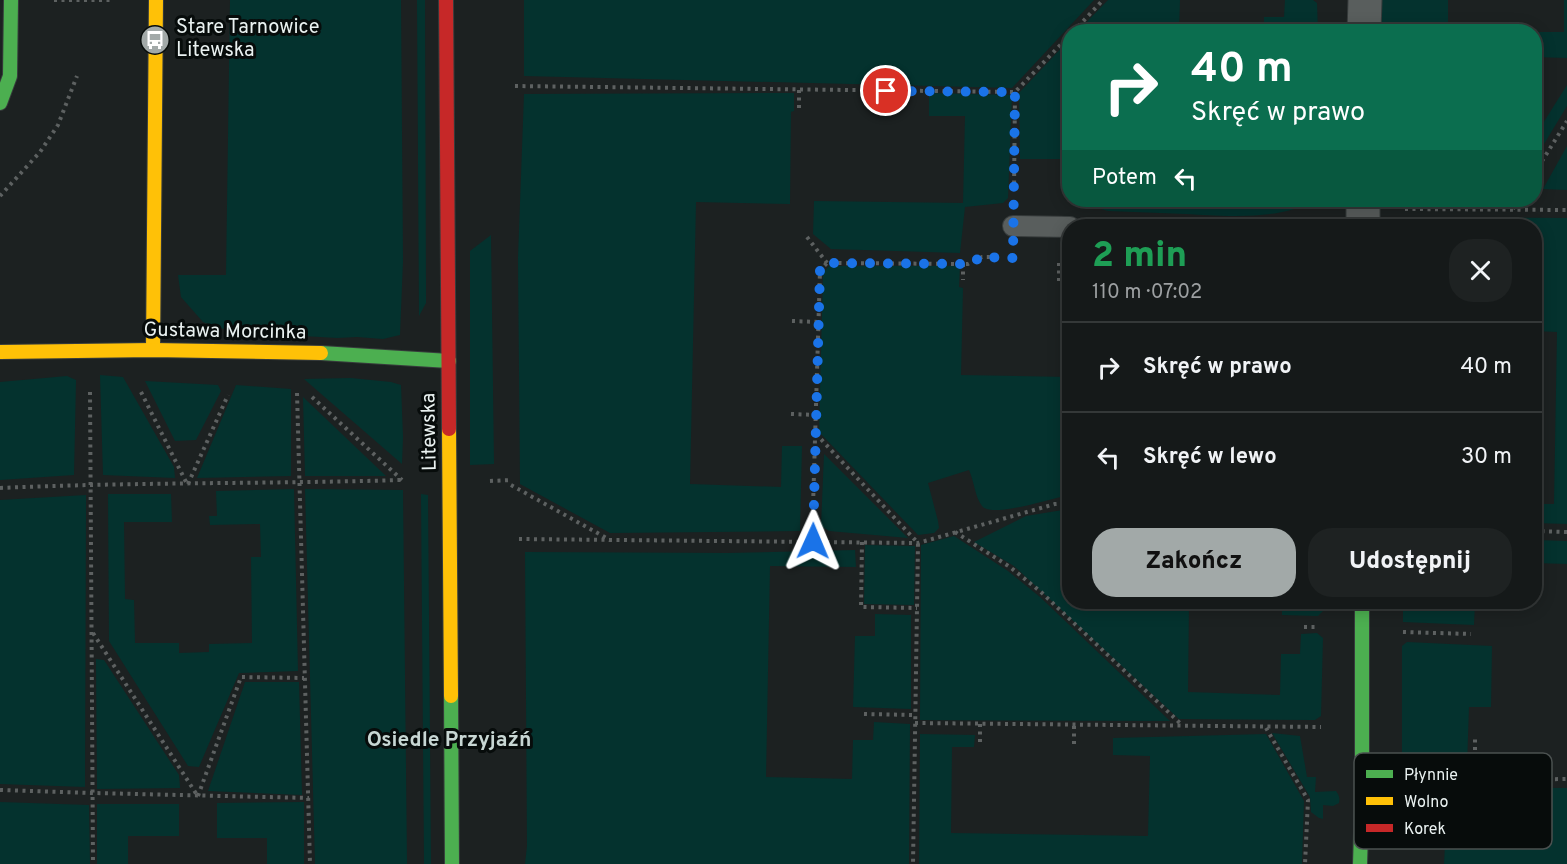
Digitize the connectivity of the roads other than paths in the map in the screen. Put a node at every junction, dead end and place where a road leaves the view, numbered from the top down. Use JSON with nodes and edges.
{"nodes":[{"id":1,"x":11,"y":0,"type":"edge"},
{"id":2,"x":156,"y":0,"type":"edge"},
{"id":3,"x":446,"y":0,"type":"edge"},
{"id":4,"x":1365,"y":0,"type":"edge"},
{"id":5,"x":1364,"y":24,"type":"edge"},
{"id":6,"x":0,"y":103,"type":"edge"},
{"id":7,"x":1013,"y":226,"type":"road end"},
{"id":8,"x":1062,"y":227,"type":"edge"},
{"id":9,"x":153,"y":350,"type":"junction"},
{"id":10,"x":0,"y":352,"type":"edge"},
{"id":11,"x":448,"y":361,"type":"junction"},
{"id":12,"x":1362,"y":609,"type":"edge"},
{"id":13,"x":1362,"y":753,"type":"edge"},
{"id":14,"x":1360,"y":849,"type":"edge"},
{"id":15,"x":452,"y":864,"type":"edge"},
{"id":16,"x":1360,"y":864,"type":"edge"}],
"edges":[{"from":1,"to":6,"type":"street"},
{"from":2,"to":9,"type":"street"},
{"from":3,"to":11,"type":"street","name":"Litewska"},
{"from":4,"to":5,"type":"street"},
{"from":7,"to":8,"type":"lane"},
{"from":9,"to":10,"type":"street","name":"Gustawa Morcinka"},
{"from":9,"to":11,"type":"street","name":"Gustawa Morcinka"},
{"from":11,"to":15,"type":"street","name":"Litewska"},
{"from":12,"to":13,"type":"street"},
{"from":14,"to":16,"type":"street"}]}
